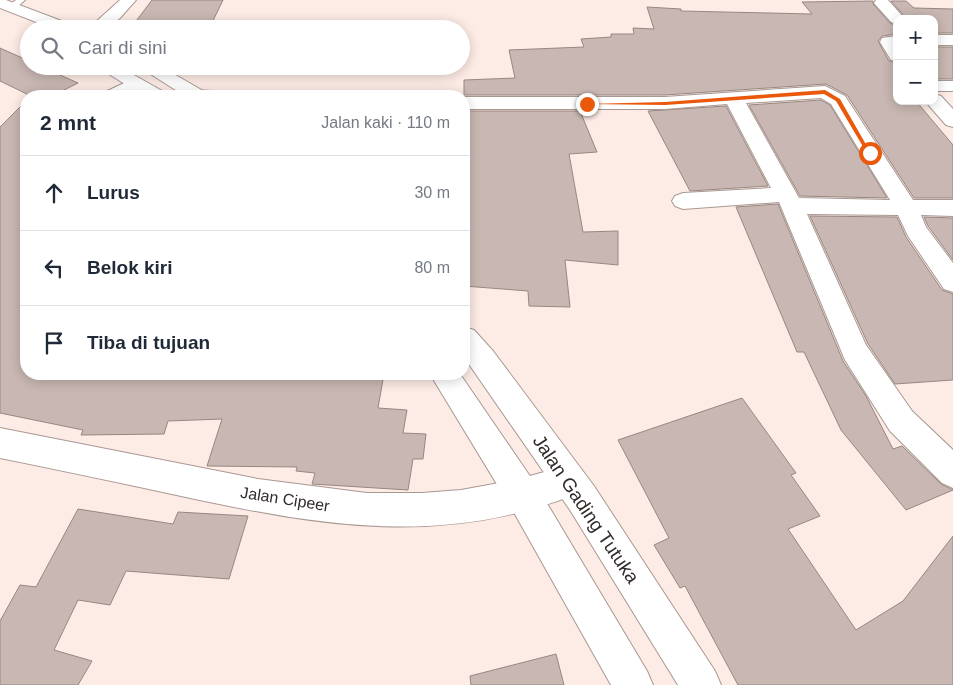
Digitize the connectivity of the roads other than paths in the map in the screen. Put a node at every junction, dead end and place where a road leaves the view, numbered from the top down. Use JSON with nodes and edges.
{"nodes":[{"id":1,"x":128,"y":0,"type":"edge"},
{"id":2,"x":11,"y":3,"type":"edge"},
{"id":3,"x":882,"y":3,"type":"dead end"},
{"id":4,"x":893,"y":15,"type":"edge"},
{"id":5,"x":0,"y":20,"type":"edge"},
{"id":6,"x":49,"y":20,"type":"edge"},
{"id":7,"x":108,"y":20,"type":"edge"},
{"id":8,"x":17,"y":26,"type":"dead end"},
{"id":9,"x":938,"y":40,"type":"edge"},
{"id":10,"x":953,"y":40,"type":"edge"},
{"id":11,"x":893,"y":41,"type":"edge"},
{"id":12,"x":893,"y":51,"type":"edge"},
{"id":13,"x":121,"y":75,"type":"edge"},
{"id":14,"x":162,"y":75,"type":"edge"},
{"id":15,"x":135,"y":83,"type":"junction"},
{"id":16,"x":938,"y":86,"type":"edge"},
{"id":17,"x":953,"y":86,"type":"edge"},
{"id":18,"x":123,"y":90,"type":"edge"},
{"id":19,"x":147,"y":90,"type":"edge"},
{"id":20,"x":186,"y":90,"type":"edge"},
{"id":21,"x":734,"y":99,"type":"junction"},
{"id":22,"x":470,"y":103,"type":"edge"},
{"id":23,"x":938,"y":105,"type":"edge"},
{"id":24,"x":953,"y":122,"type":"edge"},
{"id":25,"x":789,"y":200,"type":"junction"},
{"id":26,"x":683,"y":201,"type":"dead end"},
{"id":27,"x":905,"y":207,"type":"junction"},
{"id":28,"x":953,"y":208,"type":"edge"},
{"id":29,"x":953,"y":282,"type":"edge"},
{"id":30,"x":470,"y":345,"type":"edge"},
{"id":31,"x":448,"y":380,"type":"edge"},
{"id":32,"x":0,"y":443,"type":"edge"},
{"id":33,"x":953,"y":472,"type":"edge"},
{"id":34,"x":570,"y":481,"type":"junction"},
{"id":35,"x":524,"y":496,"type":"junction"},
{"id":36,"x":633,"y":685,"type":"edge"},
{"id":37,"x":701,"y":685,"type":"edge"}],
"edges":[{"from":1,"to":7,"type":"street"},
{"from":2,"to":6,"type":"street"},
{"from":3,"to":4,"type":"street"},
{"from":5,"to":8,"type":"street"},
{"from":9,"to":10,"type":"street"},
{"from":11,"to":12,"type":"street"},
{"from":13,"to":15,"type":"street"},
{"from":14,"to":20,"type":"street"},
{"from":15,"to":18,"type":"street"},
{"from":15,"to":19,"type":"street"},
{"from":16,"to":17,"type":"street"},
{"from":21,"to":22,"type":"street"},
{"from":21,"to":25,"type":"street"},
{"from":21,"to":27,"type":"street"},
{"from":23,"to":24,"type":"street"},
{"from":25,"to":26,"type":"street"},
{"from":25,"to":27,"type":"street"},
{"from":25,"to":33,"type":"street"},
{"from":27,"to":28,"type":"street"},
{"from":27,"to":29,"type":"street"},
{"from":30,"to":34,"type":"street","name":"Jalan Gading Tutuka"},
{"from":31,"to":35,"type":"street"},
{"from":32,"to":35,"type":"street","name":"Jalan Cipeer"},
{"from":34,"to":35,"type":"street","name":"Jalan Cipeer"},
{"from":34,"to":37,"type":"street","name":"Jalan Gading Tutuka"},
{"from":35,"to":36,"type":"street"}]}
